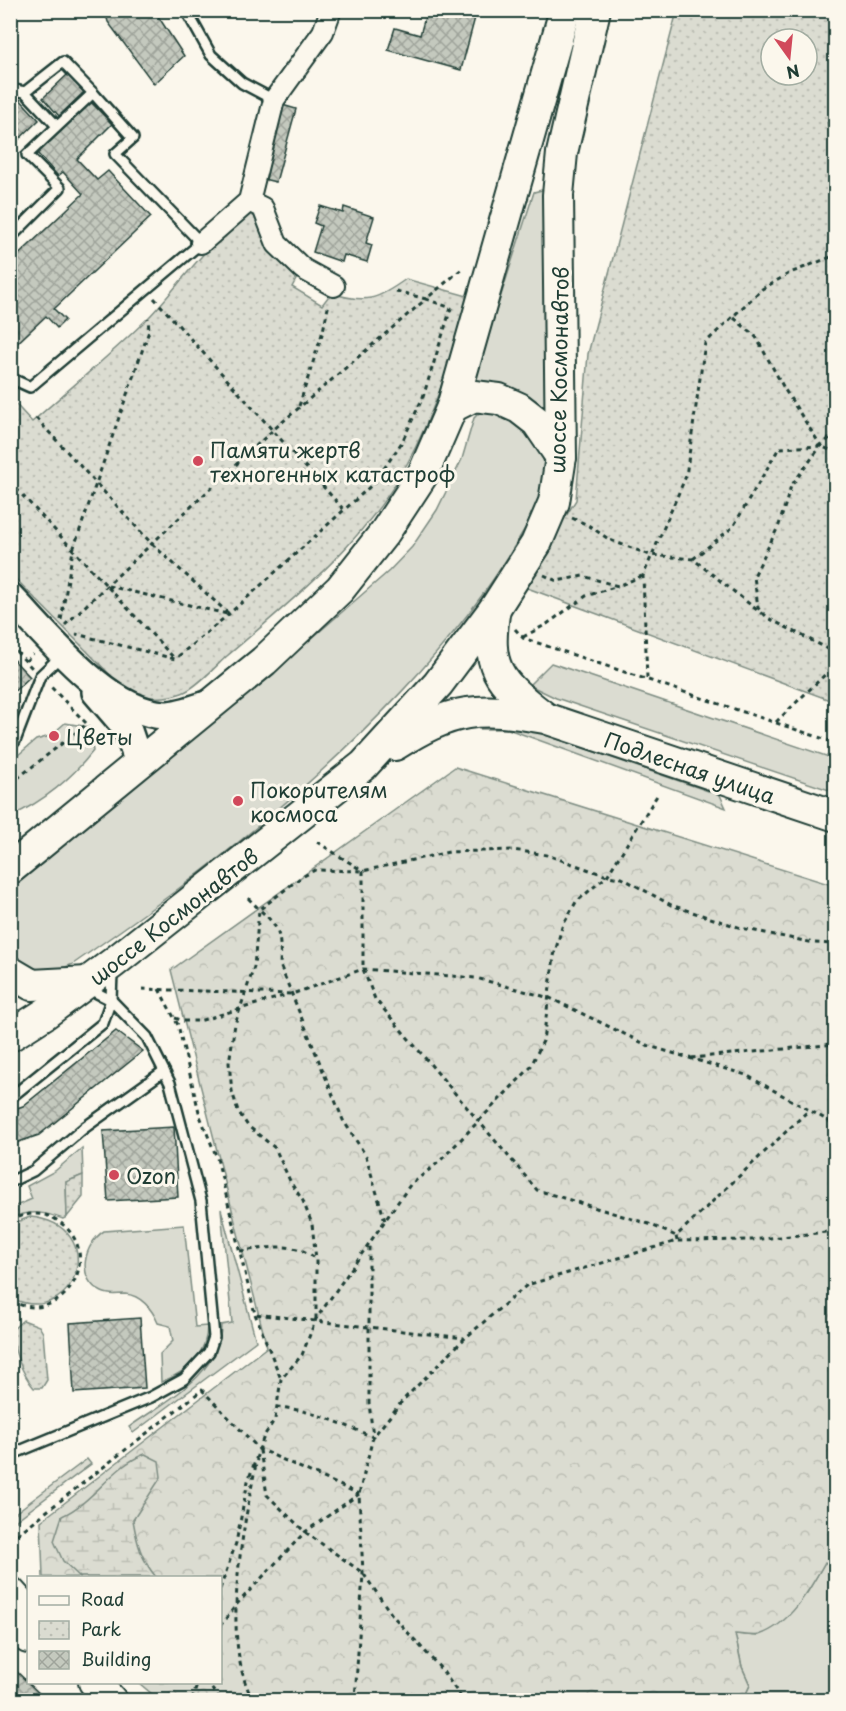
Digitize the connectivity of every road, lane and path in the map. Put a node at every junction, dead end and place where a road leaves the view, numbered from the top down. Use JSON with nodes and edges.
{"nodes":[{"id":1,"x":186,"y":10,"type":"edge"},
{"id":2,"x":331,"y":10,"type":"edge"},
{"id":3,"x":565,"y":10,"type":"edge"},
{"id":4,"x":595,"y":10,"type":"edge"},
{"id":5,"x":10,"y":89,"type":"edge"},
{"id":6,"x":25,"y":92,"type":"junction"},
{"id":7,"x":93,"y":93,"type":"junction"},
{"id":8,"x":274,"y":100,"type":"junction"},
{"id":9,"x":836,"y":106,"type":"edge"},
{"id":10,"x":57,"y":126,"type":"junction"},
{"id":11,"x":836,"y":160,"type":"edge"},
{"id":12,"x":249,"y":201,"type":"junction"},
{"id":13,"x":10,"y":238,"type":"edge"},
{"id":14,"x":201,"y":243,"type":"junction"},
{"id":15,"x":836,"y":255,"type":"edge"},
{"id":16,"x":463,"y":268,"type":"dead end"},
{"id":17,"x":333,"y":286,"type":"joint"},
{"id":18,"x":146,"y":289,"type":"junction"},
{"id":19,"x":396,"y":291,"type":"dead end"},
{"id":20,"x":426,"y":299,"type":"junction"},
{"id":21,"x":148,"y":318,"type":"dead end"},
{"id":22,"x":734,"y":318,"type":"junction"},
{"id":23,"x":10,"y":378,"type":"edge"},
{"id":24,"x":452,"y":407,"type":"junction"},
{"id":25,"x":298,"y":408,"type":"junction"},
{"id":26,"x":36,"y":418,"type":"dead end"},
{"id":27,"x":273,"y":430,"type":"junction"},
{"id":28,"x":836,"y":432,"type":"edge"},
{"id":29,"x":821,"y":446,"type":"junction"},
{"id":30,"x":836,"y":453,"type":"edge"},
{"id":31,"x":561,"y":457,"type":"junction"},
{"id":32,"x":10,"y":482,"type":"edge"},
{"id":33,"x":95,"y":482,"type":"junction"},
{"id":34,"x":345,"y":511,"type":"junction"},
{"id":35,"x":571,"y":517,"type":"dead end"},
{"id":36,"x":152,"y":544,"type":"junction"},
{"id":37,"x":73,"y":550,"type":"junction"},
{"id":38,"x":650,"y":555,"type":"junction"},
{"id":39,"x":693,"y":559,"type":"junction"},
{"id":40,"x":544,"y":575,"type":"dead end"},
{"id":41,"x":643,"y":576,"type":"junction"},
{"id":42,"x":106,"y":586,"type":"junction"},
{"id":43,"x":618,"y":586,"type":"junction"},
{"id":44,"x":10,"y":597,"type":"edge"},
{"id":45,"x":229,"y":614,"type":"junction"},
{"id":46,"x":503,"y":617,"type":"junction"},
{"id":47,"x":768,"y":618,"type":"junction"},
{"id":48,"x":523,"y":638,"type":"junction"},
{"id":49,"x":70,"y":649,"type":"junction"},
{"id":50,"x":836,"y":653,"type":"edge"},
{"id":51,"x":174,"y":658,"type":"junction"},
{"id":52,"x":836,"y":664,"type":"edge"},
{"id":53,"x":647,"y":678,"type":"junction"},
{"id":54,"x":210,"y":705,"type":"junction"},
{"id":55,"x":545,"y":718,"type":"junction"},
{"id":56,"x":776,"y":722,"type":"junction"},
{"id":57,"x":87,"y":724,"type":"dead end"},
{"id":58,"x":12,"y":741,"type":"edge"},
{"id":59,"x":836,"y":743,"type":"edge"},
{"id":60,"x":139,"y":763,"type":"junction"},
{"id":61,"x":364,"y":765,"type":"junction"},
{"id":62,"x":10,"y":784,"type":"edge"},
{"id":63,"x":658,"y":794,"type":"dead end"},
{"id":64,"x":836,"y":816,"type":"edge"},
{"id":65,"x":317,"y":842,"type":"dead end"},
{"id":66,"x":10,"y":869,"type":"edge"},
{"id":67,"x":363,"y":872,"type":"junction"},
{"id":68,"x":607,"y":876,"type":"junction"},
{"id":69,"x":248,"y":898,"type":"dead end"},
{"id":70,"x":259,"y":910,"type":"junction"},
{"id":71,"x":836,"y":944,"type":"edge"},
{"id":72,"x":113,"y":963,"type":"junction"},
{"id":73,"x":363,"y":969,"type":"junction"},
{"id":74,"x":10,"y":972,"type":"edge"},
{"id":75,"x":86,"y":984,"type":"junction"},
{"id":76,"x":142,"y":989,"type":"dead end"},
{"id":77,"x":159,"y":990,"type":"junction"},
{"id":78,"x":245,"y":993,"type":"junction"},
{"id":79,"x":292,"y":994,"type":"junction"},
{"id":80,"x":550,"y":998,"type":"junction"},
{"id":81,"x":111,"y":1000,"type":"junction"},
{"id":82,"x":240,"y":1009,"type":"junction"},
{"id":83,"x":174,"y":1018,"type":"junction"},
{"id":84,"x":10,"y":1036,"type":"edge"},
{"id":85,"x":836,"y":1044,"type":"edge"},
{"id":86,"x":649,"y":1046,"type":"junction"},
{"id":87,"x":164,"y":1071,"type":"junction"},
{"id":88,"x":10,"y":1098,"type":"edge"},
{"id":89,"x":809,"y":1110,"type":"junction"},
{"id":90,"x":480,"y":1122,"type":"junction"},
{"id":91,"x":836,"y":1125,"type":"edge"},
{"id":92,"x":10,"y":1182,"type":"edge"},
{"id":93,"x":10,"y":1200,"type":"edge"},
{"id":94,"x":18,"y":1216,"type":"junction"},
{"id":95,"x":10,"y":1221,"type":"edge"},
{"id":96,"x":385,"y":1221,"type":"junction"},
{"id":97,"x":836,"y":1231,"type":"edge"},
{"id":98,"x":676,"y":1236,"type":"junction"},
{"id":99,"x":677,"y":1241,"type":"junction"},
{"id":100,"x":369,"y":1244,"type":"junction"},
{"id":101,"x":240,"y":1251,"type":"junction"},
{"id":102,"x":316,"y":1259,"type":"junction"},
{"id":103,"x":10,"y":1300,"type":"edge"},
{"id":104,"x":255,"y":1314,"type":"junction"},
{"id":105,"x":316,"y":1321,"type":"junction"},
{"id":106,"x":369,"y":1327,"type":"junction"},
{"id":107,"x":464,"y":1339,"type":"junction"},
{"id":108,"x":281,"y":1379,"type":"junction"},
{"id":109,"x":276,"y":1407,"type":"junction"},
{"id":110,"x":373,"y":1437,"type":"junction"},
{"id":111,"x":259,"y":1449,"type":"junction"},
{"id":112,"x":10,"y":1455,"type":"edge"},
{"id":113,"x":359,"y":1494,"type":"junction"},
{"id":114,"x":305,"y":1532,"type":"junction"},
{"id":115,"x":10,"y":1539,"type":"edge"},
{"id":116,"x":363,"y":1573,"type":"junction"},
{"id":117,"x":222,"y":1583,"type":"edge"},
{"id":118,"x":10,"y":1592,"type":"edge"},
{"id":119,"x":237,"y":1604,"type":"junction"},
{"id":120,"x":27,"y":1611,"type":"edge"},
{"id":121,"x":10,"y":1619,"type":"edge"},
{"id":122,"x":222,"y":1623,"type":"edge"},
{"id":123,"x":27,"y":1637,"type":"edge"},
{"id":124,"x":70,"y":1684,"type":"edge"},
{"id":125,"x":95,"y":1684,"type":"edge"},
{"id":126,"x":198,"y":1684,"type":"edge"},
{"id":127,"x":207,"y":1684,"type":"edge"},
{"id":128,"x":119,"y":1700,"type":"edge"},
{"id":129,"x":86,"y":1701,"type":"edge"},
{"id":130,"x":152,"y":1701,"type":"edge"},
{"id":131,"x":192,"y":1701,"type":"edge"},
{"id":132,"x":221,"y":1701,"type":"edge"},
{"id":133,"x":253,"y":1701,"type":"edge"},
{"id":134,"x":355,"y":1701,"type":"edge"},
{"id":135,"x":463,"y":1701,"type":"edge"}],
"edges":[{"from":1,"to":8,"type":"lane"},
{"from":2,"to":8,"type":"street"},
{"from":3,"to":24,"type":"main road"},
{"from":4,"to":31,"type":"main road","name":"шоссе Космонавтов"},
{"from":5,"to":6,"type":"lane"},
{"from":6,"to":7,"type":"lane"},
{"from":6,"to":10,"type":"lane"},
{"from":7,"to":10,"type":"lane"},
{"from":7,"to":14,"type":"lane"},
{"from":8,"to":12,"type":"street"},
{"from":9,"to":11,"type":"path"},
{"from":10,"to":13,"type":"lane"},
{"from":12,"to":14,"type":"street"},
{"from":12,"to":17,"type":"street"},
{"from":14,"to":18,"type":"lane"},
{"from":15,"to":22,"type":"path"},
{"from":16,"to":20,"type":"path"},
{"from":17,"to":25,"type":"path"},
{"from":18,"to":23,"type":"lane"},
{"from":18,"to":27,"type":"path"},
{"from":19,"to":20,"type":"path"},
{"from":20,"to":25,"type":"path"},
{"from":20,"to":34,"type":"path"},
{"from":21,"to":33,"type":"path"},
{"from":22,"to":29,"type":"path"},
{"from":22,"to":38,"type":"path"},
{"from":24,"to":31,"type":"main road"},
{"from":24,"to":54,"type":"main road"},
{"from":25,"to":27,"type":"path"},
{"from":26,"to":33,"type":"path"},
{"from":27,"to":34,"type":"path"},
{"from":27,"to":36,"type":"path"},
{"from":28,"to":29,"type":"path"},
{"from":29,"to":30,"type":"path"},
{"from":29,"to":39,"type":"path"},
{"from":29,"to":47,"type":"path"},
{"from":31,"to":46,"type":"main road","name":"шоссе Космонавтов"},
{"from":32,"to":37,"type":"path"},
{"from":33,"to":36,"type":"path"},
{"from":33,"to":37,"type":"path"},
{"from":34,"to":45,"type":"path"},
{"from":35,"to":38,"type":"path"},
{"from":36,"to":42,"type":"path"},
{"from":36,"to":45,"type":"path"},
{"from":37,"to":42,"type":"path"},
{"from":37,"to":42,"type":"path"},
{"from":38,"to":39,"type":"path"},
{"from":38,"to":41,"type":"path"},
{"from":39,"to":47,"type":"path"},
{"from":40,"to":43,"type":"path"},
{"from":41,"to":43,"type":"path"},
{"from":41,"to":53,"type":"path"},
{"from":42,"to":45,"type":"path"},
{"from":42,"to":51,"type":"path"},
{"from":43,"to":48,"type":"path"},
{"from":44,"to":49,"type":"street"},
{"from":45,"to":51,"type":"path"},
{"from":46,"to":48,"type":"path"},
{"from":46,"to":55,"type":"main road"},
{"from":46,"to":61,"type":"main road","name":"шоссе Космонавтов"},
{"from":47,"to":50,"type":"path"},
{"from":48,"to":53,"type":"path"},
{"from":49,"to":51,"type":"path"},
{"from":49,"to":54,"type":"street"},
{"from":49,"to":58,"type":"lane"},
{"from":49,"to":60,"type":"street"},
{"from":52,"to":56,"type":"path"},
{"from":53,"to":56,"type":"path"},
{"from":54,"to":60,"type":"main road"},
{"from":55,"to":61,"type":"main road"},
{"from":55,"to":64,"type":"main road","name":"Подлесная улица"},
{"from":56,"to":59,"type":"path"},
{"from":57,"to":62,"type":"path"},
{"from":60,"to":66,"type":"main road"},
{"from":61,"to":72,"type":"main road","name":"шоссе Космонавтов"},
{"from":63,"to":68,"type":"path"},
{"from":65,"to":67,"type":"path"},
{"from":67,"to":68,"type":"path"},
{"from":67,"to":70,"type":"path"},
{"from":67,"to":73,"type":"path"},
{"from":68,"to":71,"type":"path"},
{"from":68,"to":80,"type":"path"},
{"from":69,"to":70,"type":"path"},
{"from":70,"to":78,"type":"path"},
{"from":70,"to":79,"type":"path"},
{"from":72,"to":75,"type":"main road","name":"шоссе Космонавтов"},
{"from":72,"to":81,"type":"lane"},
{"from":73,"to":79,"type":"path"},
{"from":73,"to":80,"type":"path"},
{"from":73,"to":90,"type":"path"},
{"from":74,"to":75,"type":"main road"},
{"from":75,"to":81,"type":"lane"},
{"from":75,"to":84,"type":"main road","name":"шоссе Космонавтов"},
{"from":76,"to":77,"type":"path"},
{"from":77,"to":78,"type":"path"},
{"from":77,"to":83,"type":"path"},
{"from":78,"to":79,"type":"path"},
{"from":78,"to":82,"type":"path"},
{"from":79,"to":82,"type":"path"},
{"from":79,"to":96,"type":"path"},
{"from":80,"to":86,"type":"path"},
{"from":80,"to":90,"type":"path"},
{"from":81,"to":87,"type":"lane"},
{"from":81,"to":88,"type":"lane"},
{"from":82,"to":83,"type":"path"},
{"from":82,"to":102,"type":"path"},
{"from":83,"to":101,"type":"path"},
{"from":85,"to":86,"type":"path"},
{"from":86,"to":89,"type":"path"},
{"from":87,"to":92,"type":"lane"},
{"from":87,"to":112,"type":"lane"},
{"from":89,"to":91,"type":"path"},
{"from":89,"to":98,"type":"path"},
{"from":90,"to":96,"type":"path"},
{"from":90,"to":98,"type":"path"},
{"from":93,"to":94,"type":"path"},
{"from":94,"to":95,"type":"path"},
{"from":94,"to":103,"type":"path"},
{"from":96,"to":100,"type":"path"},
{"from":97,"to":99,"type":"path"},
{"from":98,"to":99,"type":"path"},
{"from":99,"to":107,"type":"path"},
{"from":100,"to":105,"type":"path"},
{"from":100,"to":106,"type":"path"},
{"from":101,"to":102,"type":"path"},
{"from":101,"to":104,"type":"path"},
{"from":102,"to":105,"type":"path"},
{"from":104,"to":105,"type":"path"},
{"from":104,"to":108,"type":"path"},
{"from":105,"to":106,"type":"path"},
{"from":105,"to":108,"type":"path"},
{"from":106,"to":107,"type":"path"},
{"from":106,"to":110,"type":"path"},
{"from":107,"to":110,"type":"path"},
{"from":108,"to":109,"type":"path"},
{"from":109,"to":110,"type":"path"},
{"from":109,"to":111,"type":"path"},
{"from":110,"to":113,"type":"path"},
{"from":111,"to":113,"type":"path"},
{"from":111,"to":114,"type":"path"},
{"from":111,"to":115,"type":"path"},
{"from":111,"to":117,"type":"path"},
{"from":111,"to":119,"type":"path"},
{"from":113,"to":114,"type":"path"},
{"from":113,"to":116,"type":"path"},
{"from":114,"to":116,"type":"path"},
{"from":114,"to":119,"type":"path"},
{"from":116,"to":134,"type":"path"},
{"from":116,"to":135,"type":"path"},
{"from":118,"to":120,"type":"main road"},
{"from":119,"to":122,"type":"path"},
{"from":119,"to":133,"type":"path"},
{"from":121,"to":123,"type":"main road"},
{"from":124,"to":129,"type":"main road"},
{"from":125,"to":128,"type":"main road"},
{"from":126,"to":131,"type":"path"},
{"from":127,"to":132,"type":"path"},
{"from":128,"to":130,"type":"path"}]}
